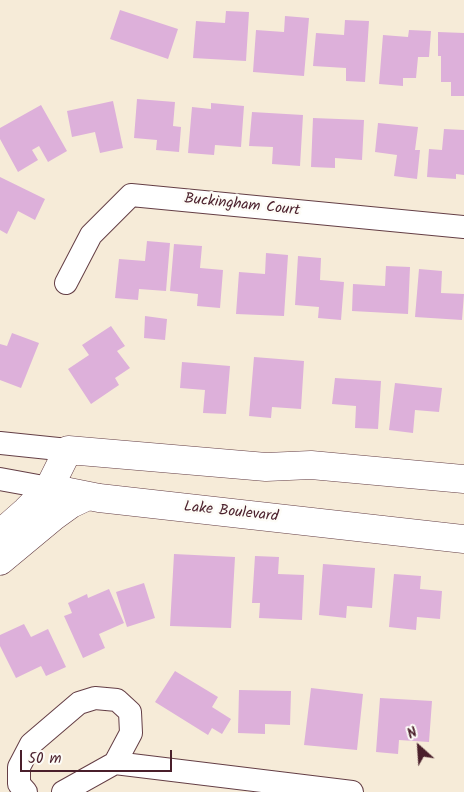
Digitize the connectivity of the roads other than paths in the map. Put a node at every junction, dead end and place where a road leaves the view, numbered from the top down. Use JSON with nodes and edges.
{"nodes":[{"id":1,"x":464,"y":227,"type":"edge"},
{"id":2,"x":66,"y":284,"type":"dead end"},
{"id":3,"x":0,"y":443,"type":"edge"},
{"id":4,"x":68,"y":450,"type":"junction"},
{"id":5,"x":0,"y":479,"type":"edge"},
{"id":6,"x":464,"y":480,"type":"edge"},
{"id":7,"x":49,"y":488,"type":"junction"},
{"id":8,"x":88,"y":496,"type":"junction"},
{"id":9,"x":0,"y":534,"type":"edge"},
{"id":10,"x":464,"y":539,"type":"edge"},
{"id":11,"x":0,"y":560,"type":"edge"},
{"id":12,"x":115,"y":763,"type":"junction"},
{"id":13,"x":26,"y":792,"type":"edge"},
{"id":14,"x":63,"y":792,"type":"edge"},
{"id":15,"x":352,"y":792,"type":"edge"}],
"edges":[{"from":1,"to":2,"type":"street","name":"Buckingham Court"},
{"from":3,"to":4,"type":"street"},
{"from":4,"to":6,"type":"street"},
{"from":4,"to":7,"type":"street"},
{"from":5,"to":7,"type":"street","name":"Lake Boulevard"},
{"from":7,"to":8,"type":"street","name":"Lake Boulevard"},
{"from":7,"to":9,"type":"street"},
{"from":8,"to":10,"type":"street","name":"Lake Boulevard"},
{"from":8,"to":11,"type":"street"},
{"from":12,"to":13,"type":"street"},
{"from":12,"to":14,"type":"street"},
{"from":12,"to":15,"type":"street"}]}
